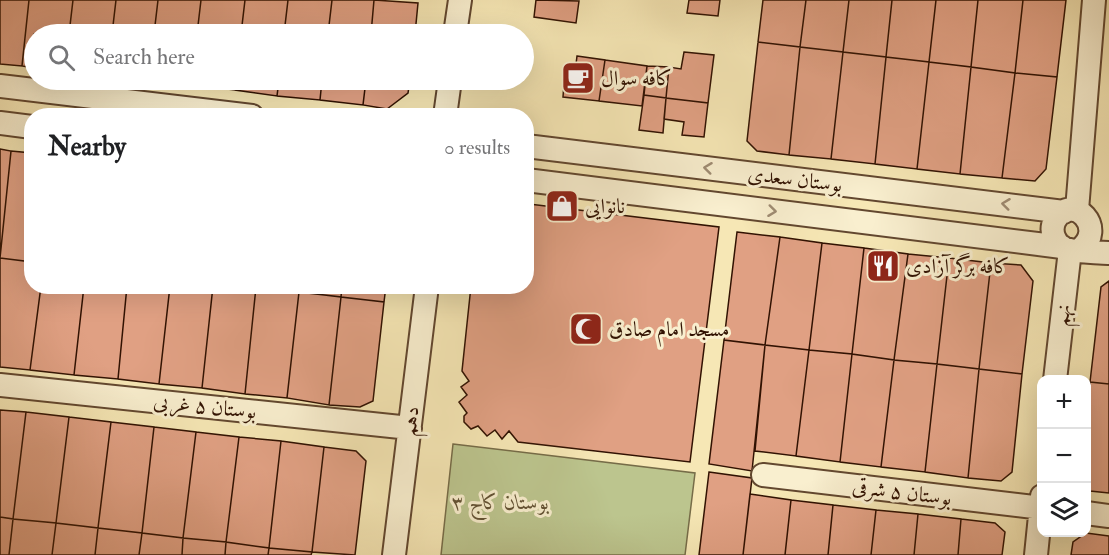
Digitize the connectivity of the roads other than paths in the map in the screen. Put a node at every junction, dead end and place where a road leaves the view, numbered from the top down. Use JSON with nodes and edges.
{"nodes":[{"id":1,"x":460,"y":0,"type":"edge"},
{"id":2,"x":1094,"y":0,"type":"edge"},
{"id":3,"x":456,"y":24,"type":"edge"},
{"id":4,"x":0,"y":86,"type":"edge"},
{"id":5,"x":24,"y":89,"type":"edge"},
{"id":6,"x":34,"y":90,"type":"edge"},
{"id":7,"x":449,"y":90,"type":"edge"},
{"id":8,"x":185,"y":108,"type":"edge"},
{"id":9,"x":446,"y":108,"type":"edge"},
{"id":10,"x":0,"y":123,"type":"edge"},
{"id":11,"x":24,"y":126,"type":"edge"},
{"id":12,"x":534,"y":147,"type":"edge"},
{"id":13,"x":534,"y":181,"type":"edge"},
{"id":14,"x":1085,"y":214,"type":"edge"},
{"id":15,"x":1070,"y":249,"type":"junction"},
{"id":16,"x":1109,"y":253,"type":"edge"},
{"id":17,"x":426,"y":294,"type":"edge"},
{"id":18,"x":1056,"y":375,"type":"edge"},
{"id":19,"x":0,"y":385,"type":"edge"},
{"id":20,"x":410,"y":428,"type":"junction"},
{"id":21,"x":763,"y":475,"type":"dead end"},
{"id":22,"x":1037,"y":504,"type":"edge"},
{"id":23,"x":1091,"y":514,"type":"edge"},
{"id":24,"x":1109,"y":516,"type":"edge"},
{"id":25,"x":1038,"y":537,"type":"edge"},
{"id":26,"x":394,"y":555,"type":"edge"},
{"id":27,"x":1036,"y":555,"type":"edge"}],
"edges":[{"from":1,"to":3,"type":"street"},
{"from":2,"to":14,"type":"street"},
{"from":4,"to":5,"type":"street"},
{"from":6,"to":8,"type":"street"},
{"from":7,"to":9,"type":"street"},
{"from":10,"to":11,"type":"street"},
{"from":14,"to":12,"type":"street","name":"بوستان سعدی","one_way":true},
{"from":13,"to":15,"type":"street","name":"بوستان سعدی","one_way":true},
{"from":14,"to":15,"type":"street"},
{"from":14,"to":15,"type":"street"},
{"from":15,"to":16,"type":"street","name":"بوستان سعدی"},
{"from":15,"to":18,"type":"street","name":"نهم"},
{"from":17,"to":20,"type":"street","name":"دهم"},
{"from":19,"to":20,"type":"street","name":"بوستان ۵ غربی"},
{"from":20,"to":26,"type":"street","name":"دهم"},
{"from":21,"to":22,"type":"street","name":"بوستان ۵ شرقی"},
{"from":23,"to":24,"type":"street"},
{"from":25,"to":27,"type":"street"}]}
